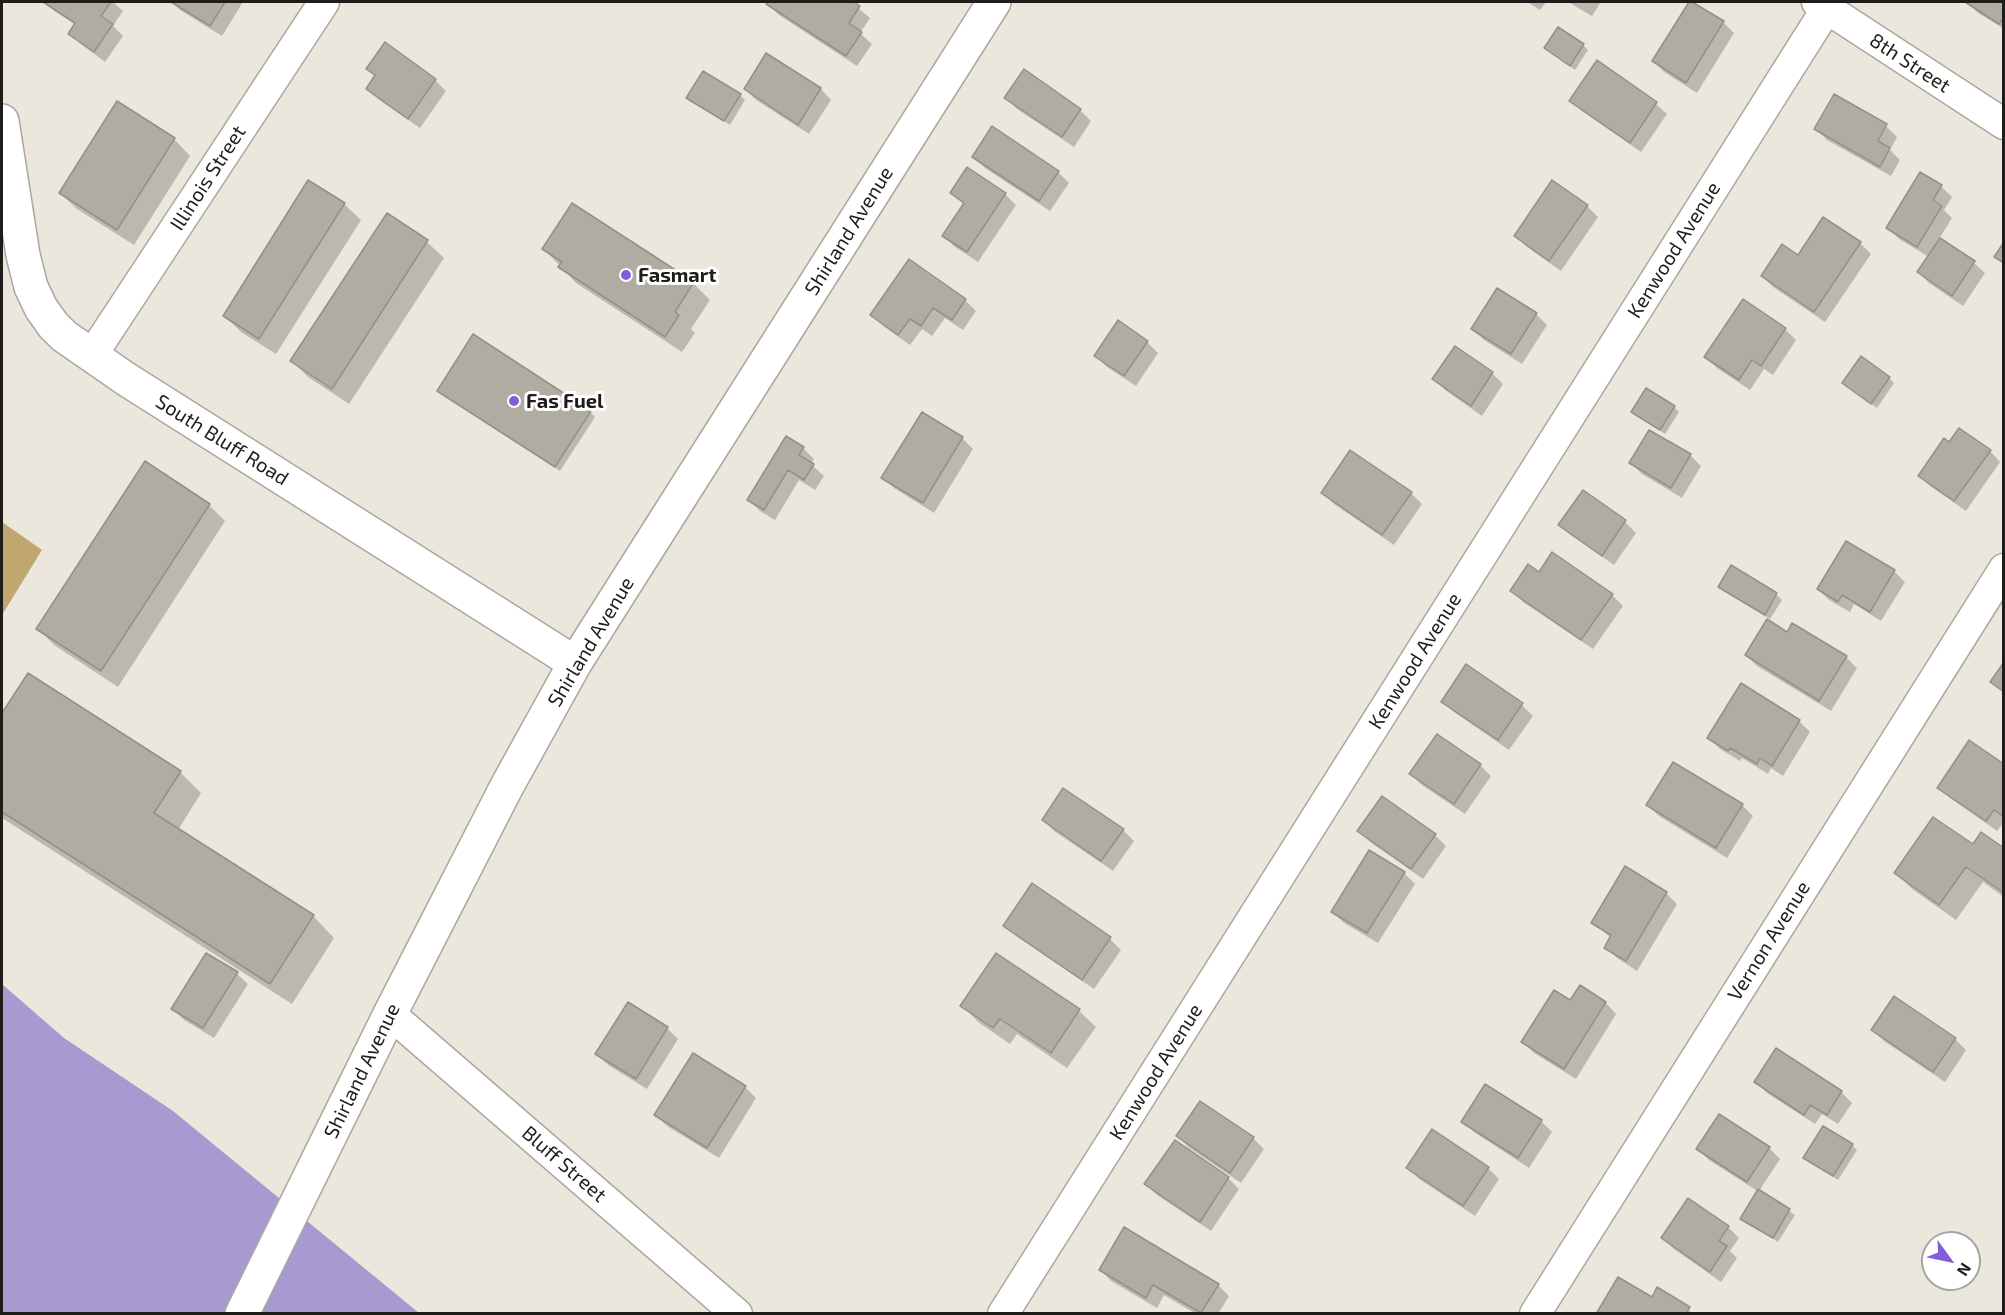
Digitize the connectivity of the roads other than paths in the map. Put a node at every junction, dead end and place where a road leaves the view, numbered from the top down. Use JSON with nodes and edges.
{"nodes":[{"id":1,"x":324,"y":2,"type":"edge"},
{"id":2,"x":994,"y":2,"type":"edge"},
{"id":3,"x":1822,"y":5,"type":"edge"},
{"id":4,"x":2,"y":121,"type":"edge"},
{"id":5,"x":2004,"y":124,"type":"edge"},
{"id":6,"x":92,"y":355,"type":"junction"},
{"id":7,"x":2004,"y":569,"type":"edge"},
{"id":8,"x":575,"y":663,"type":"junction"},
{"id":9,"x":390,"y":1014,"type":"junction"},
{"id":10,"x":242,"y":1314,"type":"edge"},
{"id":11,"x":737,"y":1314,"type":"edge"},
{"id":12,"x":1003,"y":1314,"type":"edge"},
{"id":13,"x":1535,"y":1314,"type":"edge"}],
"edges":[{"from":1,"to":6,"type":"street","name":"Illinois Street"},
{"from":2,"to":8,"type":"street","name":"Shirland Avenue"},
{"from":3,"to":5,"type":"street","name":"8th Street"},
{"from":3,"to":12,"type":"street","name":"Kenwood Avenue"},
{"from":4,"to":6,"type":"street","name":"South Bluff Road"},
{"from":6,"to":8,"type":"street","name":"South Bluff Road"},
{"from":7,"to":13,"type":"street","name":"Vernon Avenue"},
{"from":8,"to":9,"type":"street","name":"Shirland Avenue"},
{"from":9,"to":10,"type":"street","name":"Shirland Avenue"},
{"from":9,"to":11,"type":"street","name":"Bluff Street"}]}
